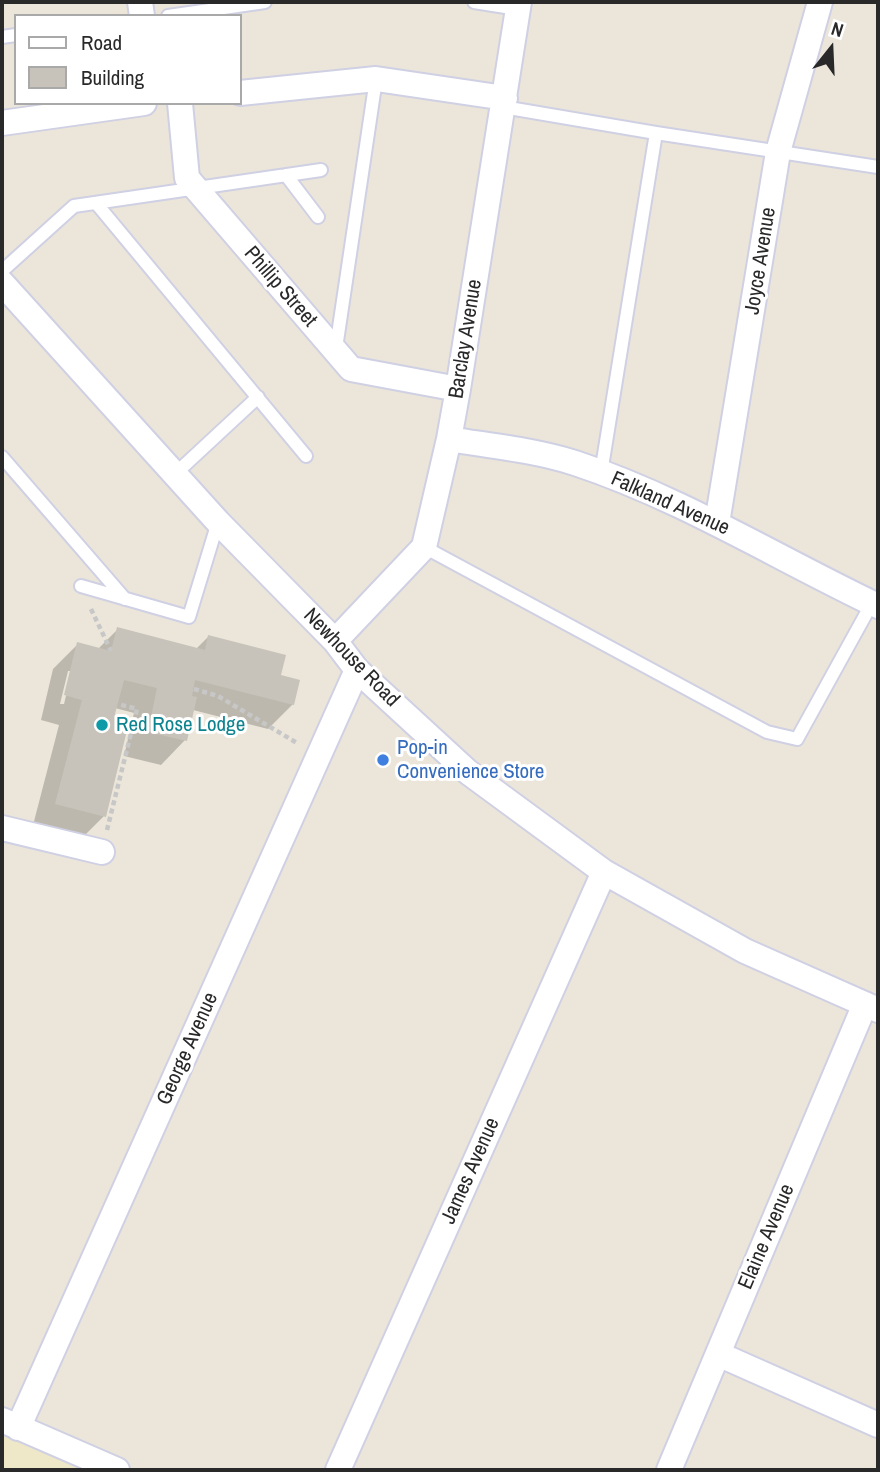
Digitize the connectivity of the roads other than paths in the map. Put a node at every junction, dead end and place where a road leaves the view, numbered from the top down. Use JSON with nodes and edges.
{"nodes":[{"id":1,"x":265,"y":2,"type":"edge"},
{"id":2,"x":474,"y":2,"type":"edge"},
{"id":3,"x":820,"y":2,"type":"edge"},
{"id":4,"x":238,"y":4,"type":"edge"},
{"id":5,"x":518,"y":6,"type":"edge"},
{"id":6,"x":180,"y":14,"type":"edge"},
{"id":7,"x":376,"y":79,"type":"junction"},
{"id":8,"x":242,"y":93,"type":"edge"},
{"id":9,"x":504,"y":102,"type":"junction"},
{"id":10,"x":130,"y":105,"type":"edge"},
{"id":11,"x":180,"y":105,"type":"edge"},
{"id":12,"x":2,"y":123,"type":"edge"},
{"id":13,"x":656,"y":133,"type":"junction"},
{"id":14,"x":778,"y":152,"type":"junction"},
{"id":15,"x":878,"y":167,"type":"edge"},
{"id":16,"x":321,"y":170,"type":"dead end"},
{"id":17,"x":286,"y":175,"type":"junction"},
{"id":18,"x":196,"y":189,"type":"junction"},
{"id":19,"x":96,"y":203,"type":"junction"},
{"id":20,"x":318,"y":217,"type":"dead end"},
{"id":21,"x":2,"y":271,"type":"edge"},
{"id":22,"x":2,"y":283,"type":"edge"},
{"id":23,"x":335,"y":351,"type":"junction"},
{"id":24,"x":458,"y":389,"type":"junction"},
{"id":25,"x":258,"y":397,"type":"junction"},
{"id":26,"x":449,"y":439,"type":"junction"},
{"id":27,"x":306,"y":456,"type":"dead end"},
{"id":28,"x":2,"y":457,"type":"edge"},
{"id":29,"x":601,"y":473,"type":"junction"},
{"id":30,"x":175,"y":474,"type":"junction"},
{"id":31,"x":218,"y":522,"type":"junction"},
{"id":32,"x":717,"y":523,"type":"junction"},
{"id":33,"x":424,"y":547,"type":"junction"},
{"id":34,"x":81,"y":586,"type":"road end"},
{"id":35,"x":125,"y":599,"type":"junction"},
{"id":36,"x":875,"y":605,"type":"edge"},
{"id":37,"x":335,"y":641,"type":"junction"},
{"id":38,"x":357,"y":670,"type":"junction"},
{"id":39,"x":2,"y":828,"type":"edge"},
{"id":40,"x":102,"y":852,"type":"road end"},
{"id":41,"x":604,"y":872,"type":"junction"},
{"id":42,"x":872,"y":1007,"type":"edge"},
{"id":43,"x":718,"y":1354,"type":"junction"},
{"id":44,"x":10,"y":1424,"type":"edge"},
{"id":45,"x":878,"y":1425,"type":"edge"},
{"id":46,"x":117,"y":1470,"type":"edge"},
{"id":47,"x":338,"y":1470,"type":"edge"},
{"id":48,"x":669,"y":1470,"type":"edge"}],
"edges":[{"from":1,"to":4,"type":"lane"},
{"from":2,"to":5,"type":"lane"},
{"from":3,"to":14,"type":"street","name":"Joyce Avenue"},
{"from":4,"to":6,"type":"lane"},
{"from":5,"to":9,"type":"street","name":"Barclay Avenue"},
{"from":7,"to":8,"type":"street"},
{"from":7,"to":9,"type":"street"},
{"from":7,"to":23,"type":"lane"},
{"from":9,"to":13,"type":"lane"},
{"from":9,"to":24,"type":"street","name":"Barclay Avenue"},
{"from":10,"to":12,"type":"street"},
{"from":11,"to":18,"type":"street","name":"Phillip Street"},
{"from":13,"to":14,"type":"lane"},
{"from":13,"to":29,"type":"lane"},
{"from":14,"to":15,"type":"lane"},
{"from":14,"to":32,"type":"street","name":"Joyce Avenue"},
{"from":16,"to":17,"type":"lane"},
{"from":17,"to":18,"type":"lane"},
{"from":17,"to":20,"type":"lane"},
{"from":18,"to":19,"type":"lane"},
{"from":18,"to":23,"type":"street","name":"Phillip Street"},
{"from":19,"to":21,"type":"lane"},
{"from":19,"to":25,"type":"lane"},
{"from":22,"to":30,"type":"street","name":"Newhouse Road"},
{"from":23,"to":24,"type":"street","name":"Phillip Street"},
{"from":24,"to":26,"type":"street","name":"Barclay Avenue"},
{"from":25,"to":27,"type":"lane"},
{"from":25,"to":30,"type":"lane"},
{"from":26,"to":29,"type":"street","name":"Falkland Avenue"},
{"from":26,"to":33,"type":"street","name":"Barclay Avenue"},
{"from":28,"to":35,"type":"lane"},
{"from":29,"to":32,"type":"street","name":"Falkland Avenue"},
{"from":30,"to":31,"type":"street","name":"Newhouse Road"},
{"from":31,"to":35,"type":"lane"},
{"from":31,"to":37,"type":"street","name":"Newhouse Road"},
{"from":32,"to":36,"type":"street","name":"Falkland Avenue"},
{"from":33,"to":36,"type":"lane"},
{"from":33,"to":37,"type":"street"},
{"from":34,"to":35,"type":"lane"},
{"from":37,"to":38,"type":"street","name":"Newhouse Road"},
{"from":38,"to":41,"type":"street","name":"Newhouse Road"},
{"from":38,"to":44,"type":"street","name":"George Avenue"},
{"from":39,"to":40,"type":"street"},
{"from":41,"to":42,"type":"street","name":"Newhouse Road"},
{"from":41,"to":47,"type":"street","name":"James Avenue"},
{"from":42,"to":43,"type":"street","name":"Elaine Avenue"},
{"from":43,"to":45,"type":"street"},
{"from":43,"to":48,"type":"street","name":"Elaine Avenue"},
{"from":44,"to":46,"type":"street"}]}
